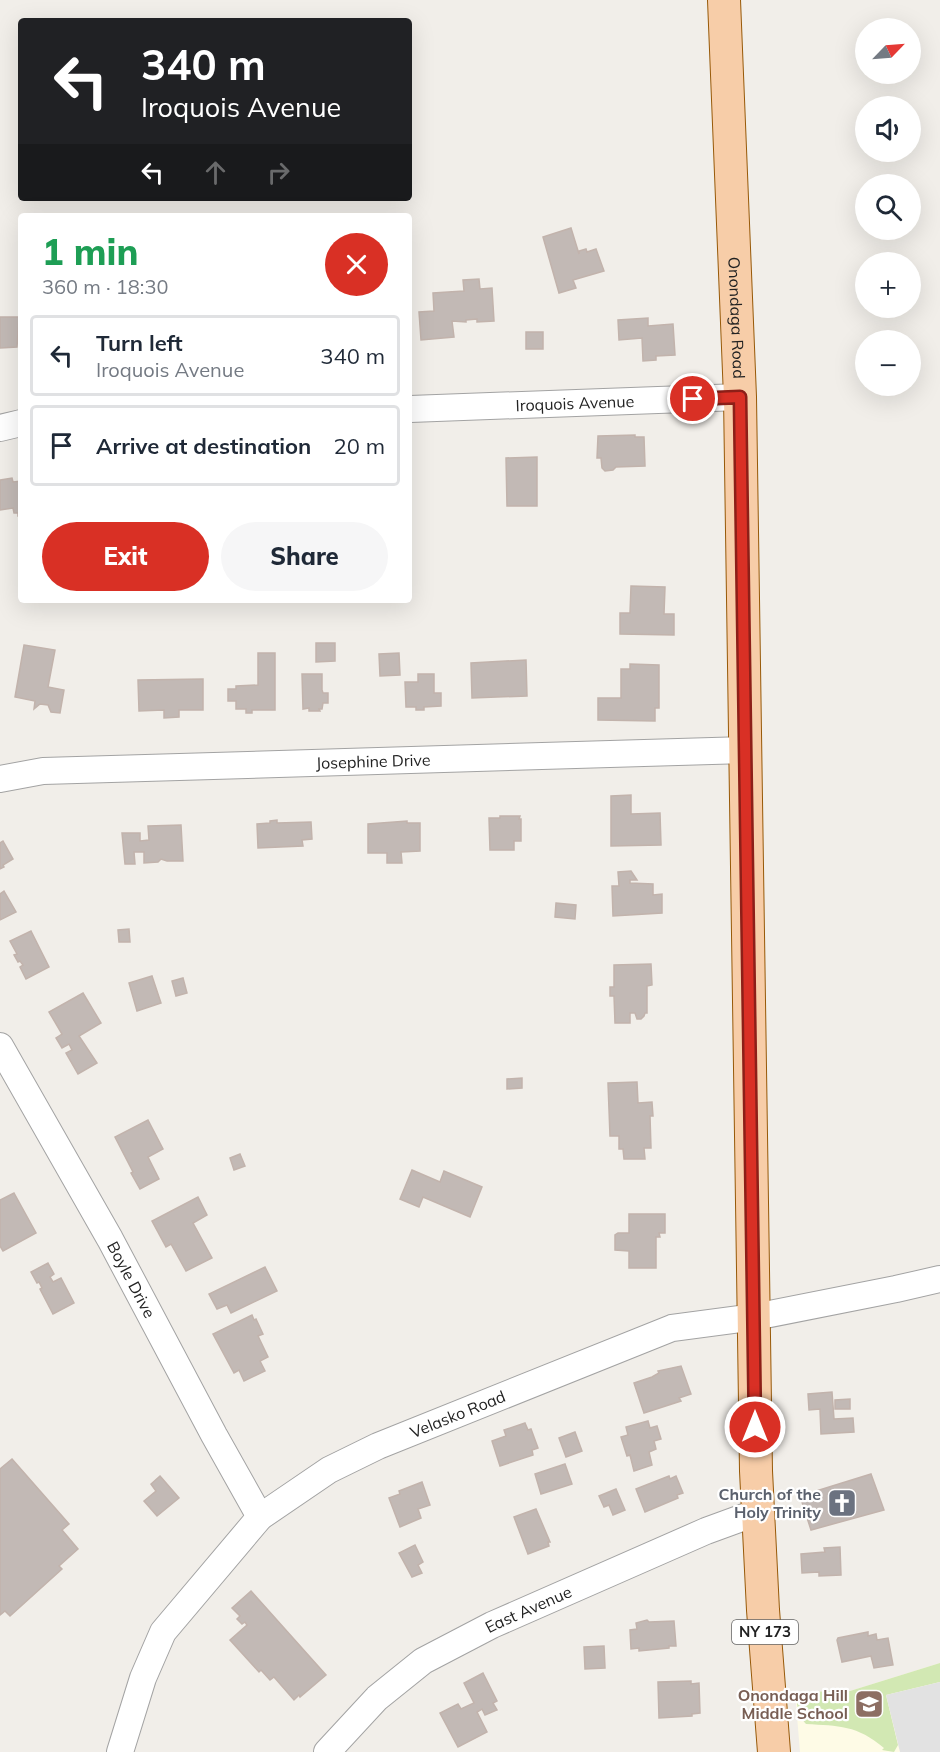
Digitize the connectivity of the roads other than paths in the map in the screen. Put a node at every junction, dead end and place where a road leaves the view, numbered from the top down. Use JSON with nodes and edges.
{"nodes":[{"id":1,"x":724,"y":0,"type":"edge"},
{"id":2,"x":740,"y":397,"type":"junction"},
{"id":3,"x":412,"y":409,"type":"edge"},
{"id":4,"x":18,"y":424,"type":"edge"},
{"id":5,"x":0,"y":428,"type":"edge"},
{"id":6,"x":746,"y":750,"type":"junction"},
{"id":7,"x":1,"y":777,"type":"edge"},
{"id":8,"x":0,"y":1046,"type":"edge"},
{"id":9,"x":940,"y":1279,"type":"edge"},
{"id":10,"x":755,"y":1317,"type":"junction"},
{"id":11,"x":758,"y":1512,"type":"junction"},
{"id":12,"x":260,"y":1517,"type":"junction"},
{"id":13,"x":120,"y":1752,"type":"edge"},
{"id":14,"x":327,"y":1752,"type":"edge"},
{"id":15,"x":774,"y":1752,"type":"edge"}],
"edges":[{"from":1,"to":2,"type":"main road","name":"Onondaga Road","number":"NY 173"},
{"from":2,"to":3,"type":"street","name":"Iroquois Avenue"},
{"from":2,"to":6,"type":"main road","name":"Onondaga Road","number":"NY 173"},
{"from":4,"to":5,"type":"street"},
{"from":6,"to":7,"type":"street","name":"Josephine Drive"},
{"from":6,"to":10,"type":"main road","name":"Onondaga Road","number":"NY 173"},
{"from":8,"to":12,"type":"street","name":"Boyle Drive"},
{"from":9,"to":10,"type":"street","name":"Velasko Road"},
{"from":10,"to":11,"type":"main road","name":"Onondaga Road","number":"NY 173"},
{"from":10,"to":12,"type":"street","name":"Velasko Road"},
{"from":11,"to":14,"type":"street","name":"East Avenue"},
{"from":11,"to":15,"type":"main road","name":"Onondaga Road","number":"NY 173"},
{"from":12,"to":13,"type":"street","name":"Velasko Road"}]}
